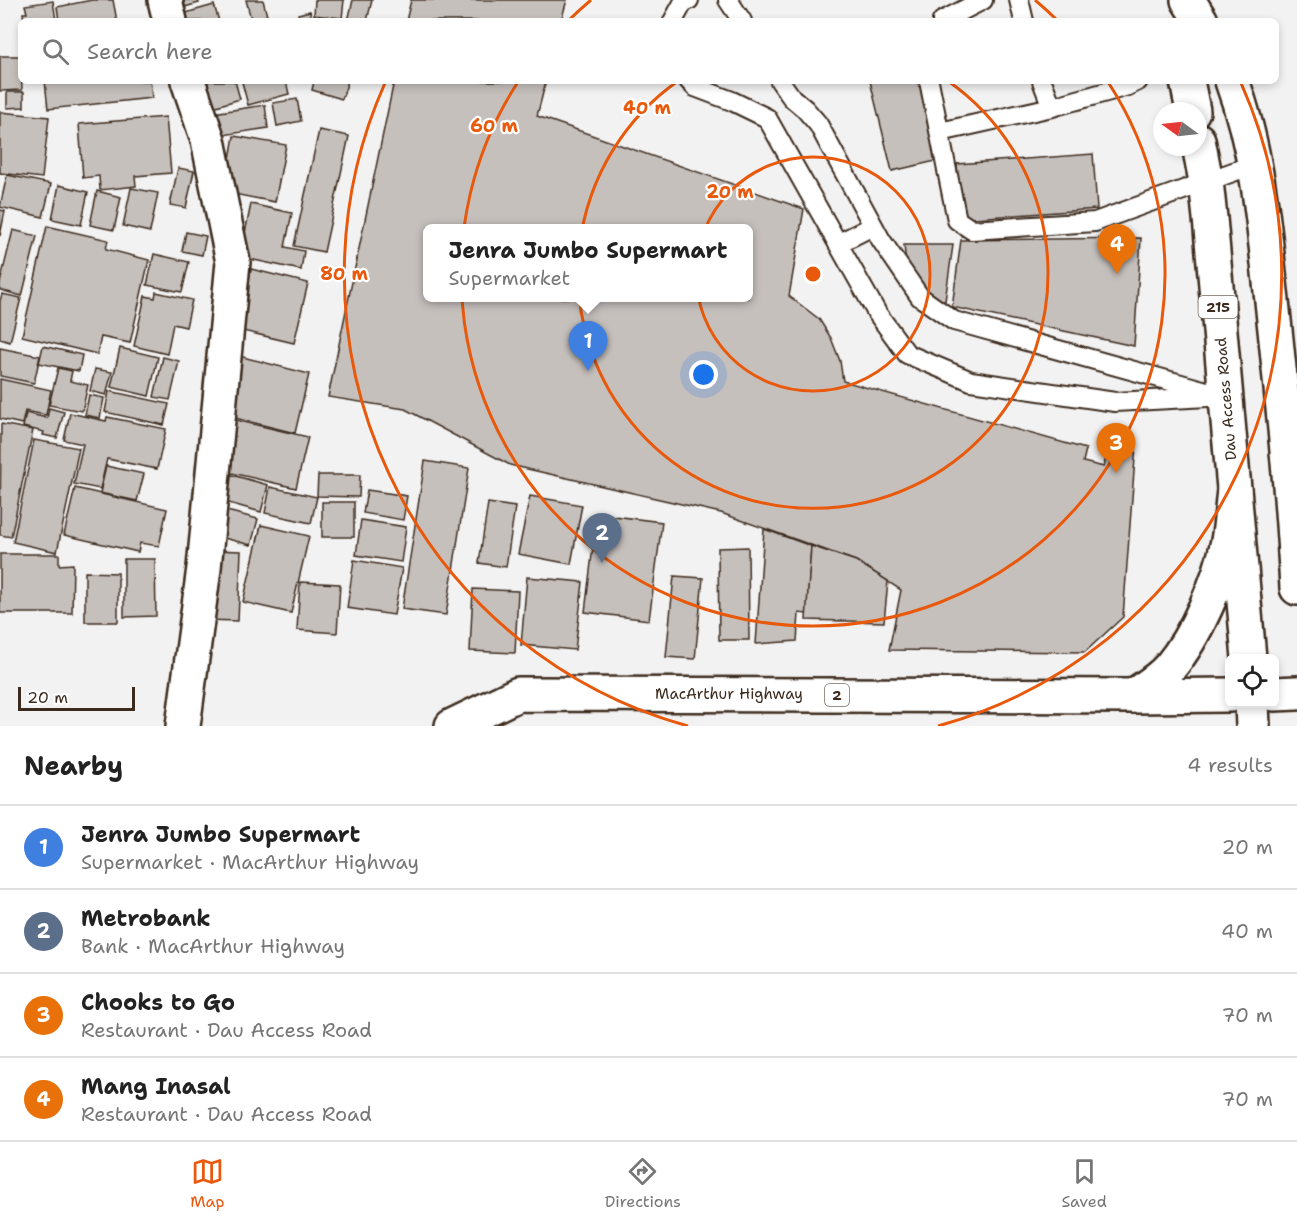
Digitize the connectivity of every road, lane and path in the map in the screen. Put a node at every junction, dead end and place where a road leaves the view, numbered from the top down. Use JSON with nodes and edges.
{"nodes":[{"id":1,"x":165,"y":0,"type":"edge"},
{"id":2,"x":689,"y":0,"type":"edge"},
{"id":3,"x":728,"y":0,"type":"edge"},
{"id":4,"x":983,"y":0,"type":"edge"},
{"id":5,"x":1019,"y":0,"type":"edge"},
{"id":6,"x":1177,"y":0,"type":"edge"},
{"id":7,"x":1188,"y":0,"type":"edge"},
{"id":8,"x":169,"y":18,"type":"edge"},
{"id":9,"x":675,"y":18,"type":"edge"},
{"id":10,"x":740,"y":18,"type":"edge"},
{"id":11,"x":948,"y":18,"type":"edge"},
{"id":12,"x":1023,"y":18,"type":"edge"},
{"id":13,"x":1179,"y":18,"type":"edge"},
{"id":14,"x":1199,"y":18,"type":"edge"},
{"id":15,"x":189,"y":84,"type":"edge"},
{"id":16,"x":692,"y":84,"type":"edge"},
{"id":17,"x":782,"y":84,"type":"edge"},
{"id":18,"x":930,"y":84,"type":"edge"},
{"id":19,"x":1043,"y":84,"type":"edge"},
{"id":20,"x":1132,"y":84,"type":"edge"},
{"id":21,"x":1188,"y":84,"type":"edge"},
{"id":22,"x":1233,"y":84,"type":"edge"},
{"id":23,"x":792,"y":98,"type":"junction"},
{"id":24,"x":1190,"y":102,"type":"edge"},
{"id":25,"x":1052,"y":107,"type":"junction"},
{"id":26,"x":767,"y":118,"type":"junction"},
{"id":27,"x":940,"y":132,"type":"junction"},
{"id":28,"x":1201,"y":156,"type":"edge"},
{"id":29,"x":1255,"y":164,"type":"junction"},
{"id":30,"x":1206,"y":181,"type":"junction"},
{"id":31,"x":873,"y":226,"type":"junction"},
{"id":32,"x":839,"y":243,"type":"junction"},
{"id":33,"x":1227,"y":396,"type":"junction"},
{"id":34,"x":1234,"y":490,"type":"junction"},
{"id":35,"x":1296,"y":555,"type":"edge"},
{"id":36,"x":1297,"y":588,"type":"edge"},
{"id":37,"x":1249,"y":654,"type":"edge"},
{"id":38,"x":1297,"y":693,"type":"edge"},
{"id":39,"x":1279,"y":694,"type":"edge"},
{"id":40,"x":1225,"y":695,"type":"edge"},
{"id":41,"x":1133,"y":696,"type":"junction"},
{"id":42,"x":1252,"y":708,"type":"edge"},
{"id":43,"x":183,"y":726,"type":"edge"},
{"id":44,"x":452,"y":726,"type":"edge"},
{"id":45,"x":1253,"y":726,"type":"edge"}],
"edges":[{"from":1,"to":8,"type":"main road"},
{"from":2,"to":9,"type":"lane"},
{"from":3,"to":10,"type":"lane"},
{"from":4,"to":11,"type":"lane"},
{"from":5,"to":12,"type":"lane"},
{"from":6,"to":13,"type":"main road"},
{"from":7,"to":14,"type":"main road"},
{"from":15,"to":43,"type":"main road"},
{"from":16,"to":26,"type":"lane"},
{"from":17,"to":23,"type":"lane"},
{"from":18,"to":27,"type":"lane"},
{"from":19,"to":25,"type":"lane"},
{"from":20,"to":25,"type":"lane"},
{"from":21,"to":24,"type":"main road"},
{"from":22,"to":29,"type":"main road"},
{"from":23,"to":26,"type":"lane"},
{"from":23,"to":31,"type":"lane"},
{"from":25,"to":27,"type":"lane"},
{"from":26,"to":32,"type":"lane"},
{"from":27,"to":30,"type":"lane"},
{"from":28,"to":30,"type":"main road","name":"Dau Access Road","number":"215"},
{"from":29,"to":30,"type":"lane"},
{"from":29,"to":35,"type":"main road"},
{"from":30,"to":33,"type":"main road","name":"Dau Access Road","number":"215"},
{"from":31,"to":32,"type":"lane"},
{"from":31,"to":33,"type":"lane"},
{"from":32,"to":33,"type":"lane"},
{"from":33,"to":34,"type":"main road","name":"Dau Access Road","number":"215"},
{"from":34,"to":37,"type":"main road","name":"Dau Access Road","number":"215"},
{"from":34,"to":41,"type":"main road"},
{"from":35,"to":36,"type":"main road"},
{"from":38,"to":39,"type":"main road"},
{"from":40,"to":41,"type":"main road","name":"MacArthur Highway","number":"2"},
{"from":41,"to":44,"type":"main road","name":"MacArthur Highway","number":"2"},
{"from":42,"to":45,"type":"main road"}]}
